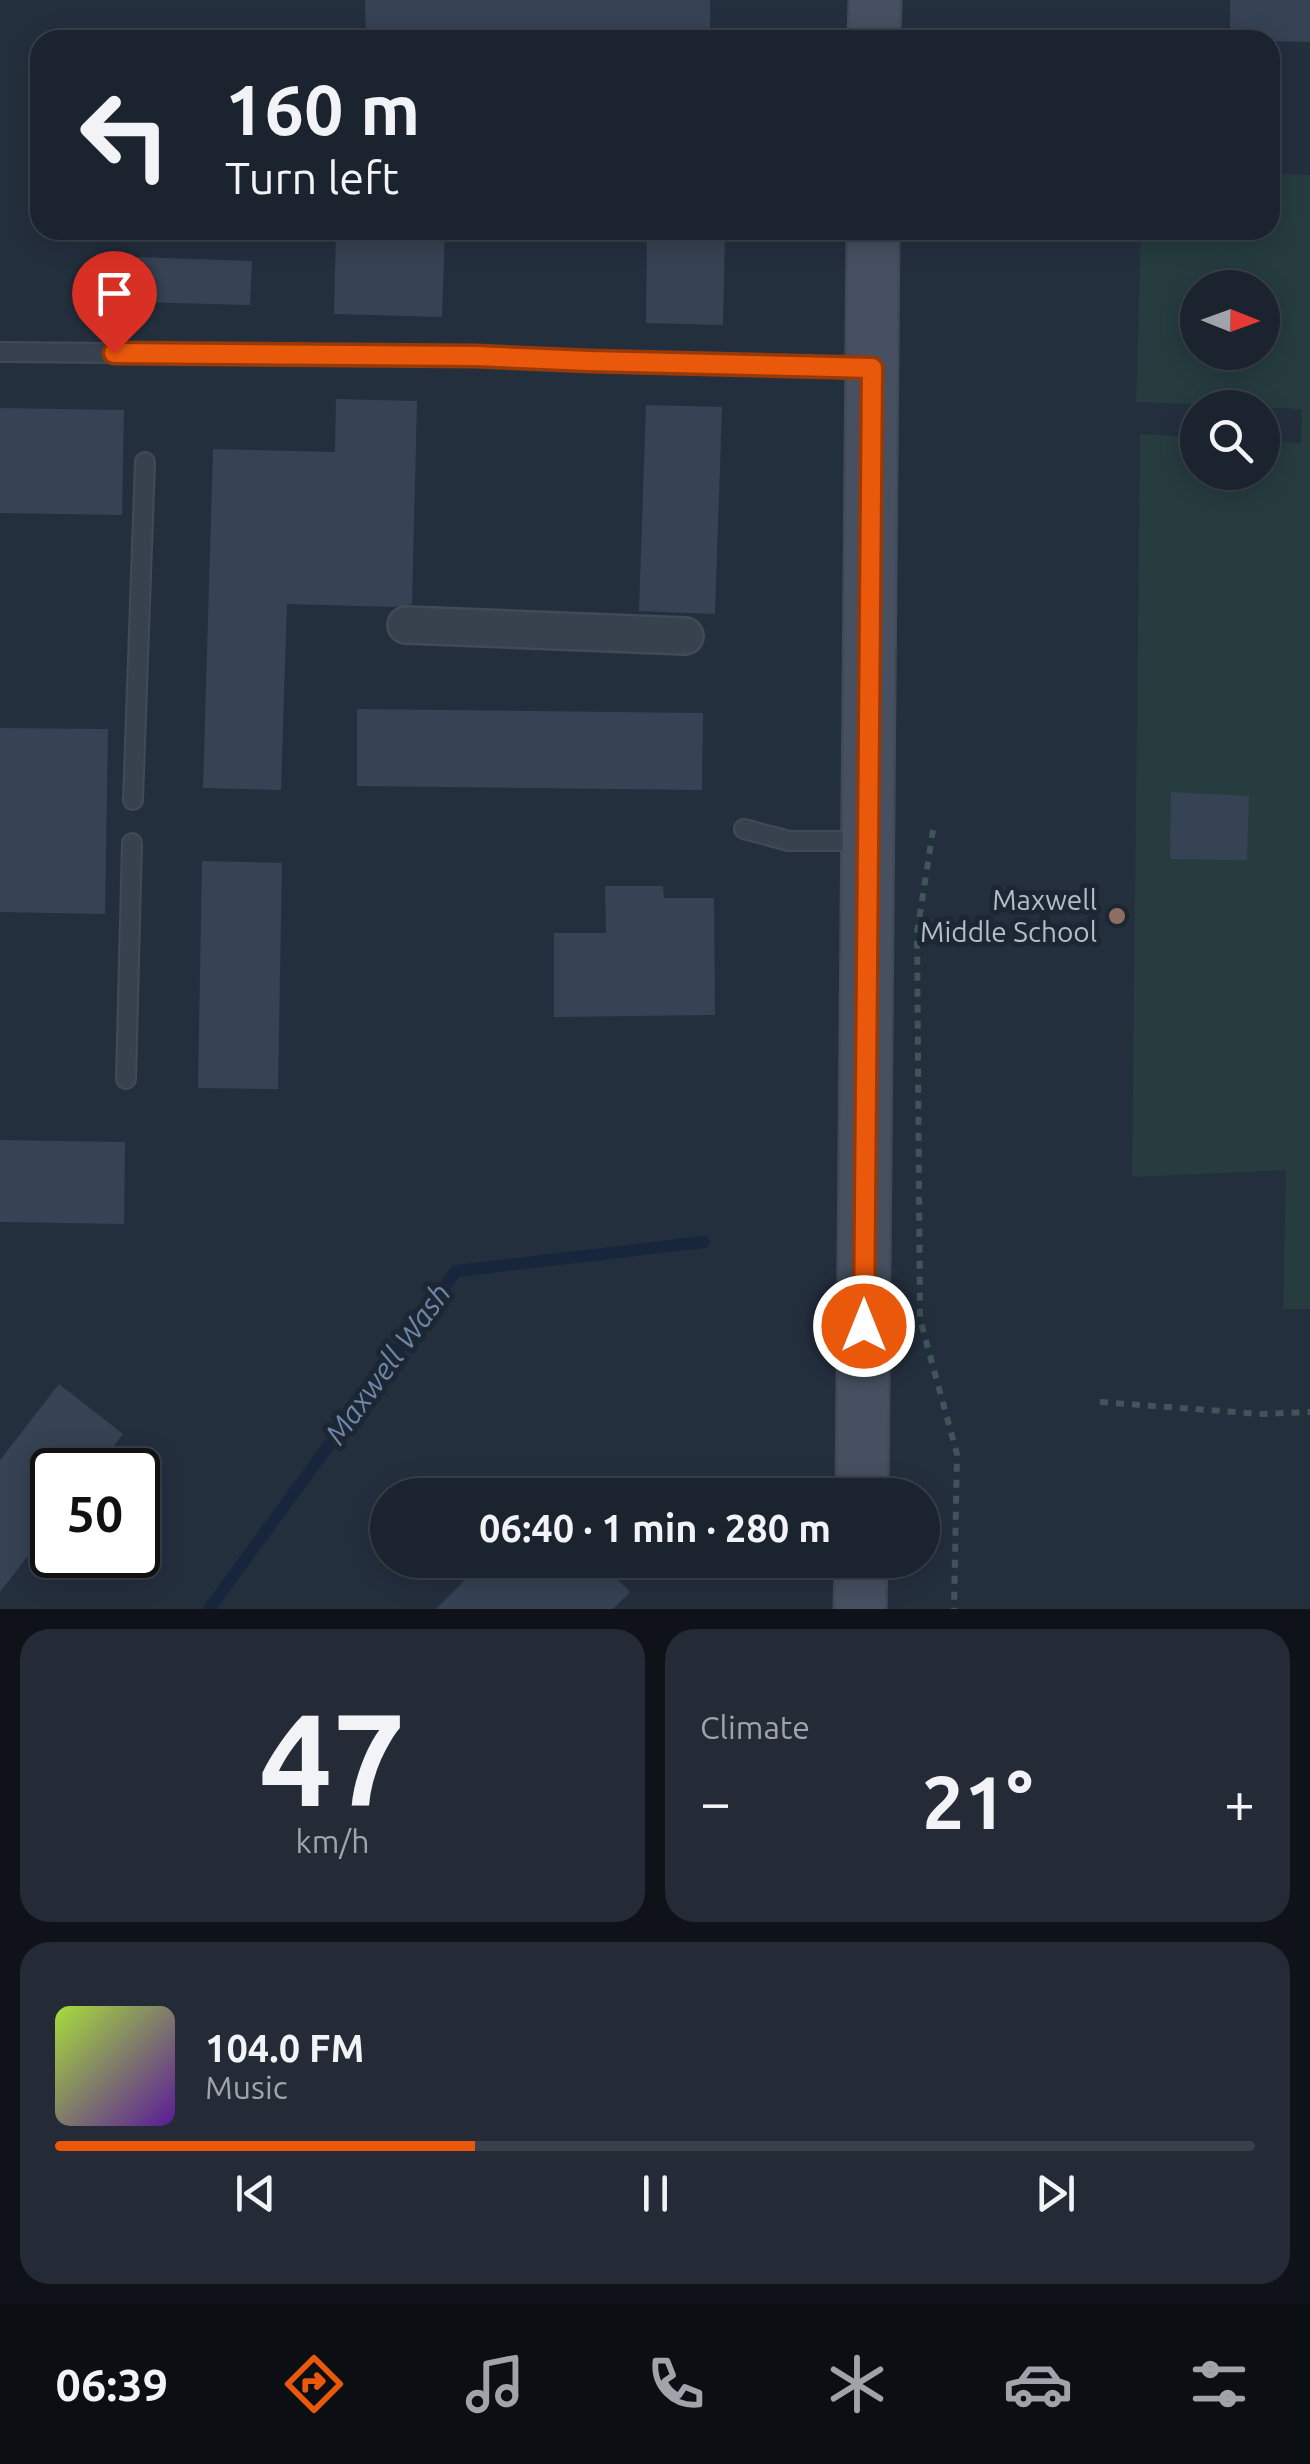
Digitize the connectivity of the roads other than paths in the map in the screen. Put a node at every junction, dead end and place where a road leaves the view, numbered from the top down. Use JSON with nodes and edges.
{"nodes":[{"id":1,"x":875,"y":0,"type":"edge"},
{"id":2,"x":874,"y":30,"type":"edge"},
{"id":3,"x":873,"y":240,"type":"edge"},
{"id":4,"x":0,"y":352,"type":"edge"},
{"id":5,"x":872,"y":368,"type":"junction"},
{"id":6,"x":145,"y":462,"type":"dead end"},
{"id":7,"x":406,"y":626,"type":"dead end"},
{"id":8,"x":686,"y":636,"type":"dead end"},
{"id":9,"x":133,"y":800,"type":"dead end"},
{"id":10,"x":744,"y":829,"type":"dead end"},
{"id":11,"x":868,"y":841,"type":"junction"},
{"id":12,"x":132,"y":843,"type":"dead end"},
{"id":13,"x":126,"y":1079,"type":"dead end"},
{"id":14,"x":862,"y":1478,"type":"edge"},
{"id":15,"x":861,"y":1578,"type":"edge"},
{"id":16,"x":860,"y":1609,"type":"edge"}],
"edges":[{"from":1,"to":2,"type":"main road"},
{"from":3,"to":5,"type":"main road"},
{"from":4,"to":5,"type":"lane"},
{"from":5,"to":11,"type":"main road"},
{"from":6,"to":9,"type":"lane"},
{"from":7,"to":8,"type":"street"},
{"from":10,"to":11,"type":"lane"},
{"from":11,"to":14,"type":"main road"},
{"from":12,"to":13,"type":"lane"},
{"from":15,"to":16,"type":"main road"}]}
